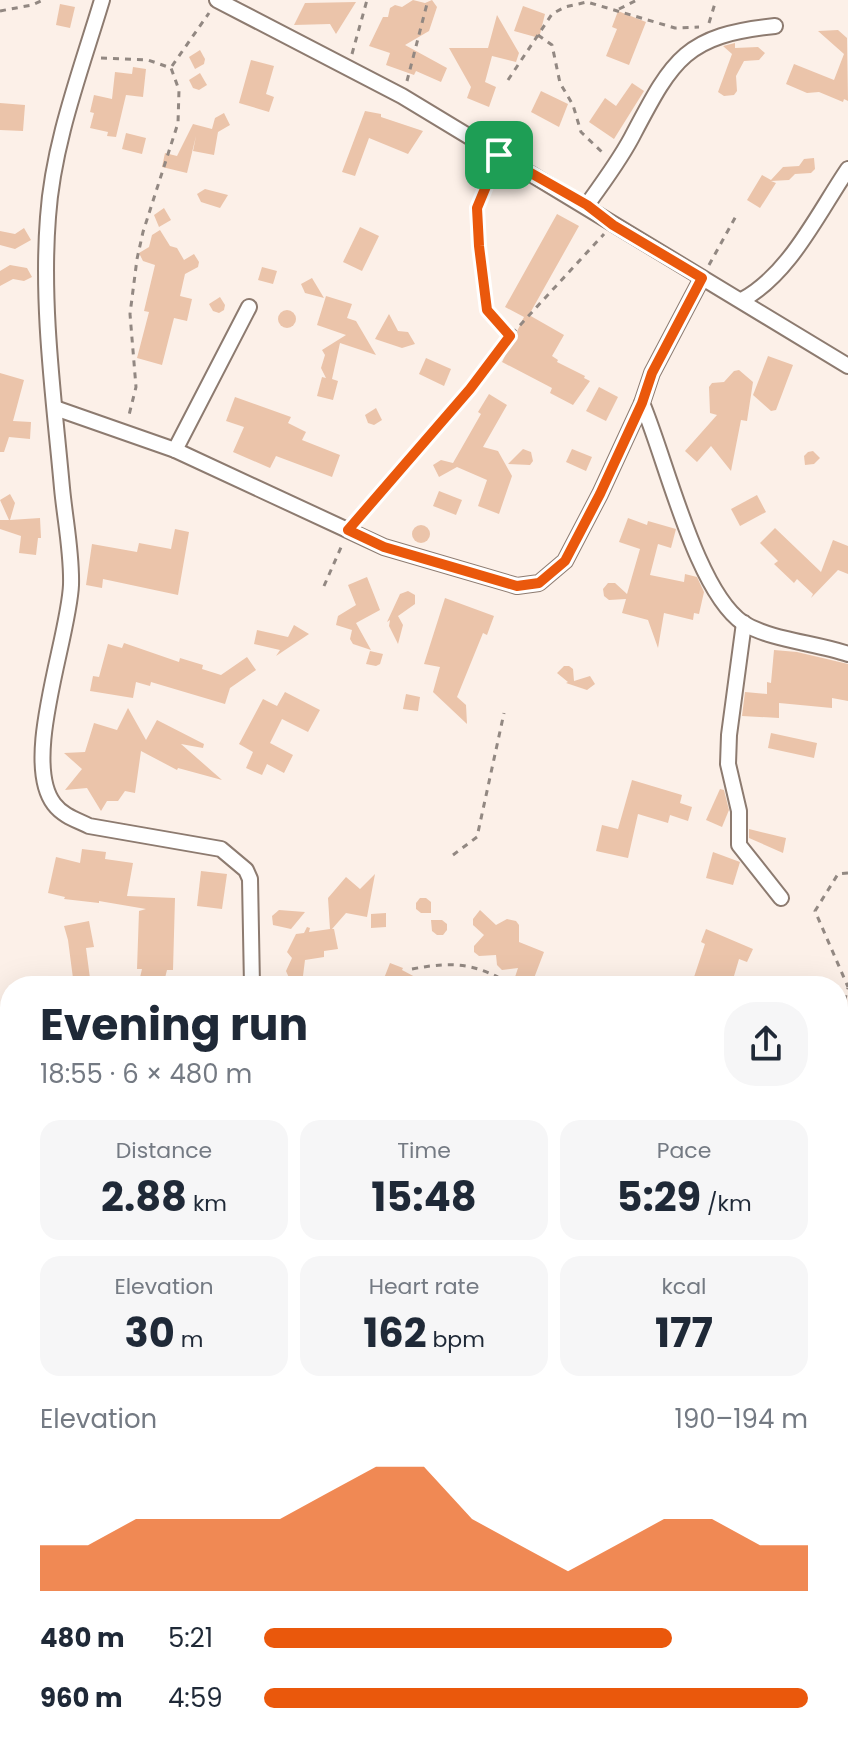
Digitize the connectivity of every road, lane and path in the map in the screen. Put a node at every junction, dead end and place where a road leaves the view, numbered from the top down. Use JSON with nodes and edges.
{"nodes":[{"id":1,"x":43,"y":0,"type":"edge"},
{"id":2,"x":102,"y":0,"type":"edge"},
{"id":3,"x":217,"y":0,"type":"edge"},
{"id":4,"x":367,"y":0,"type":"edge"},
{"id":5,"x":428,"y":0,"type":"edge"},
{"id":6,"x":637,"y":0,"type":"edge"},
{"id":7,"x":617,"y":9,"type":"junction"},
{"id":8,"x":0,"y":11,"type":"edge"},
{"id":9,"x":775,"y":26,"type":"dead end"},
{"id":10,"x":707,"y":29,"type":"dead end"},
{"id":11,"x":538,"y":35,"type":"junction"},
{"id":12,"x":85,"y":58,"type":"junction"},
{"id":13,"x":349,"y":66,"type":"junction"},
{"id":14,"x":171,"y":68,"type":"junction"},
{"id":15,"x":508,"y":80,"type":"dead end"},
{"id":16,"x":402,"y":96,"type":"junction"},
{"id":17,"x":499,"y":155,"type":"junction"},
{"id":18,"x":615,"y":165,"type":"junction"},
{"id":19,"x":848,"y":169,"type":"edge"},
{"id":20,"x":587,"y":205,"type":"junction"},
{"id":21,"x":736,"y":216,"type":"dead end"},
{"id":22,"x":613,"y":225,"type":"junction"},
{"id":23,"x":702,"y":278,"type":"junction"},
{"id":24,"x":742,"y":300,"type":"junction"},
{"id":25,"x":249,"y":307,"type":"dead end"},
{"id":26,"x":510,"y":336,"type":"junction"},
{"id":27,"x":848,"y":366,"type":"edge"},
{"id":28,"x":642,"y":403,"type":"junction"},
{"id":29,"x":55,"y":408,"type":"junction"},
{"id":30,"x":125,"y":432,"type":"junction"},
{"id":31,"x":175,"y":450,"type":"junction"},
{"id":32,"x":348,"y":530,"type":"junction"},
{"id":33,"x":324,"y":586,"type":"dead end"},
{"id":34,"x":744,"y":623,"type":"junction"},
{"id":35,"x":848,"y":654,"type":"edge"},
{"id":36,"x":504,"y":713,"type":"dead end"},
{"id":37,"x":453,"y":855,"type":"dead end"},
{"id":38,"x":848,"y":873,"type":"edge"},
{"id":39,"x":781,"y":898,"type":"dead end"},
{"id":40,"x":412,"y":969,"type":"dead end"},
{"id":41,"x":252,"y":976,"type":"edge"},
{"id":42,"x":498,"y":976,"type":"edge"},
{"id":43,"x":843,"y":976,"type":"edge"}],
"edges":[{"from":1,"to":8,"type":"path"},
{"from":2,"to":12,"type":"street"},
{"from":3,"to":13,"type":"street"},
{"from":3,"to":14,"type":"path"},
{"from":4,"to":13,"type":"path"},
{"from":5,"to":16,"type":"path"},
{"from":6,"to":7,"type":"path"},
{"from":7,"to":10,"type":"path"},
{"from":7,"to":11,"type":"path"},
{"from":9,"to":18,"type":"street"},
{"from":11,"to":15,"type":"path"},
{"from":11,"to":18,"type":"path"},
{"from":12,"to":14,"type":"path"},
{"from":12,"to":29,"type":"street"},
{"from":13,"to":16,"type":"street"},
{"from":14,"to":30,"type":"path"},
{"from":16,"to":17,"type":"street"},
{"from":17,"to":20,"type":"street"},
{"from":17,"to":26,"type":"path"},
{"from":18,"to":20,"type":"street"},
{"from":19,"to":24,"type":"street"},
{"from":20,"to":22,"type":"street"},
{"from":21,"to":23,"type":"path"},
{"from":22,"to":23,"type":"street"},
{"from":22,"to":26,"type":"path"},
{"from":23,"to":24,"type":"street"},
{"from":23,"to":28,"type":"street"},
{"from":24,"to":27,"type":"street"},
{"from":25,"to":31,"type":"street"},
{"from":26,"to":32,"type":"path"},
{"from":28,"to":32,"type":"street"},
{"from":28,"to":34,"type":"street"},
{"from":29,"to":30,"type":"street"},
{"from":29,"to":41,"type":"street"},
{"from":30,"to":31,"type":"street"},
{"from":31,"to":32,"type":"street"},
{"from":32,"to":33,"type":"path"},
{"from":34,"to":35,"type":"street"},
{"from":34,"to":39,"type":"street"},
{"from":36,"to":37,"type":"path"},
{"from":38,"to":43,"type":"path"},
{"from":40,"to":42,"type":"path"}]}
